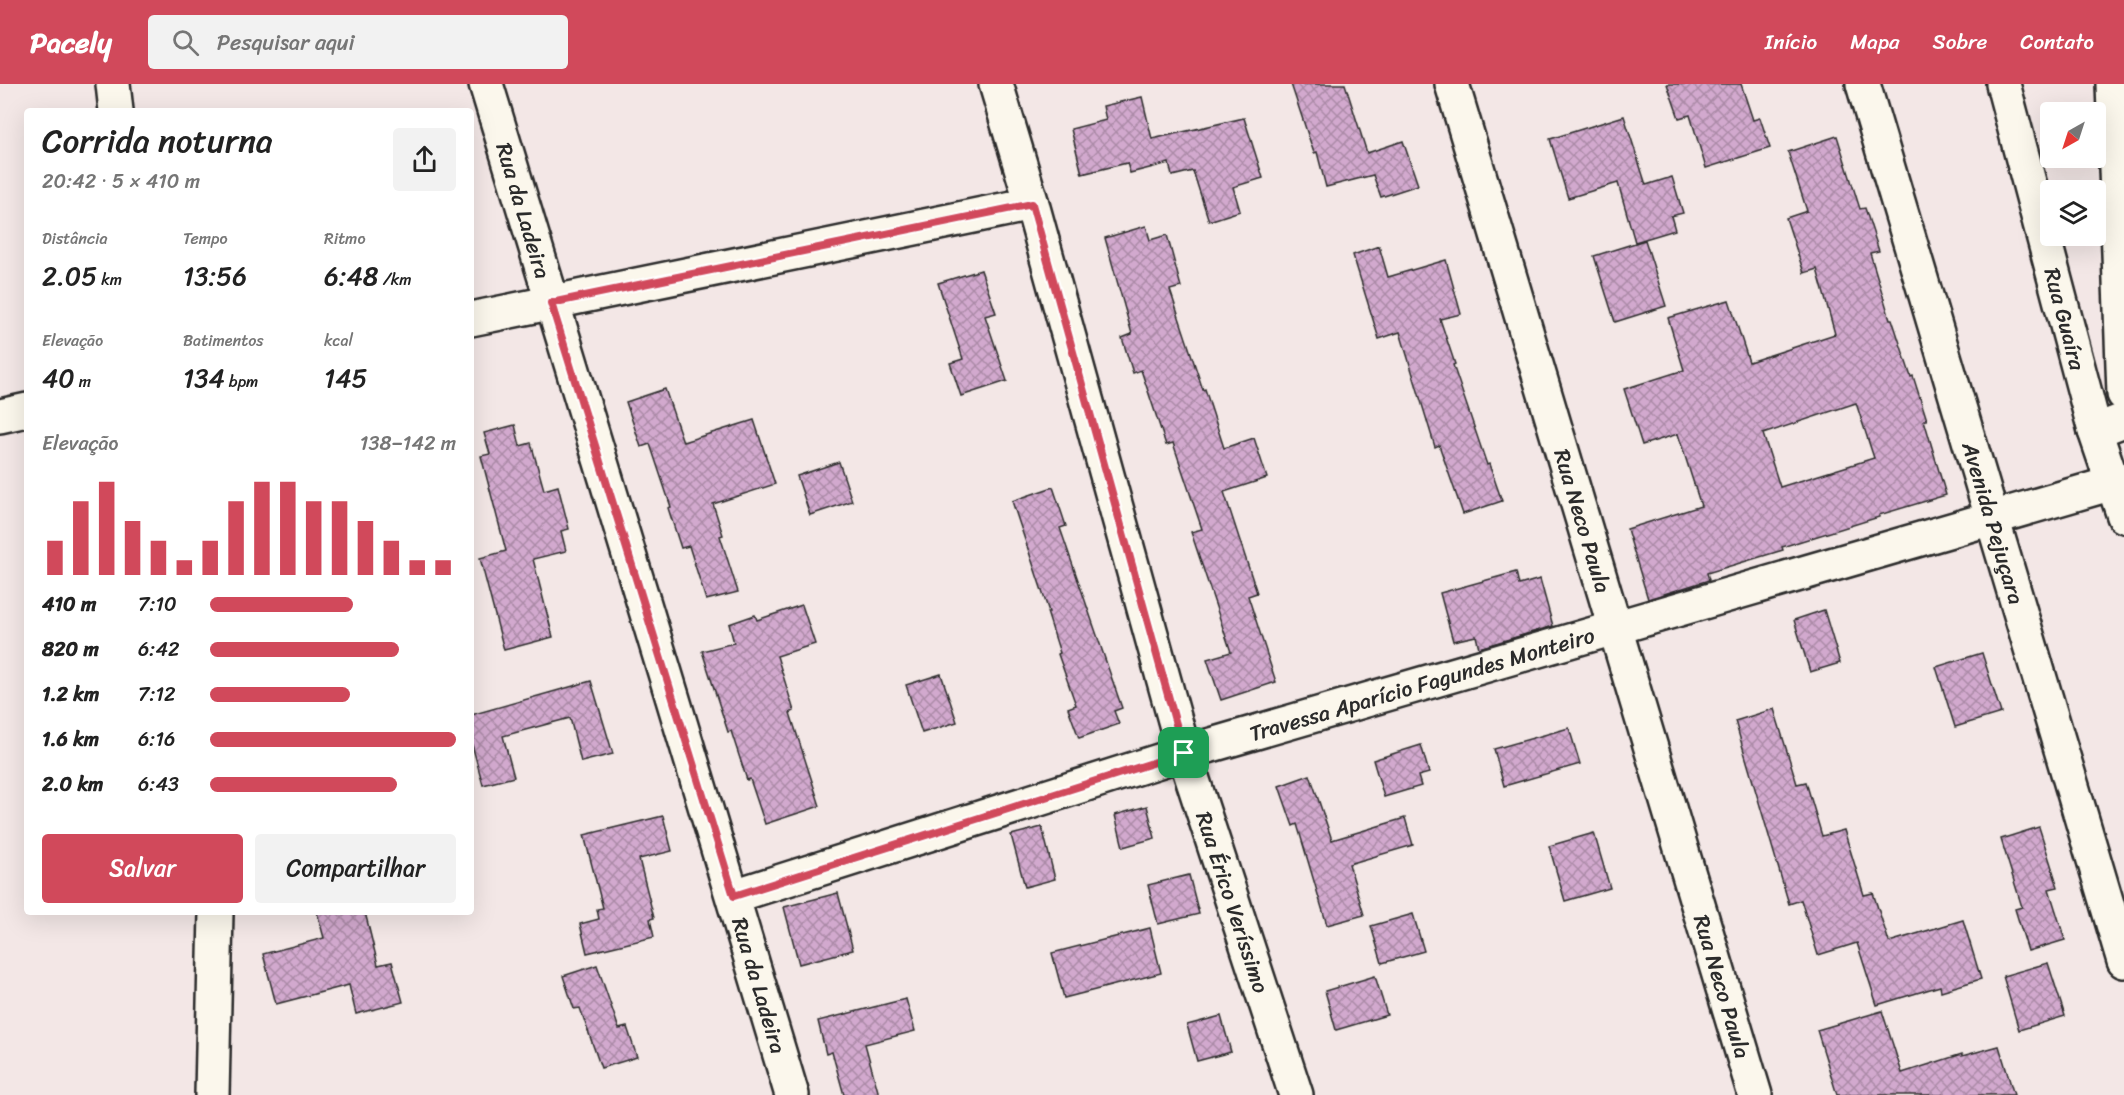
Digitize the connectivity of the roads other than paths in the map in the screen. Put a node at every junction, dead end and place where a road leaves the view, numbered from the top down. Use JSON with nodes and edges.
{"nodes":[{"id":1,"x":113,"y":84,"type":"edge"},
{"id":2,"x":486,"y":84,"type":"edge"},
{"id":3,"x":996,"y":84,"type":"edge"},
{"id":4,"x":1452,"y":84,"type":"edge"},
{"id":5,"x":1863,"y":84,"type":"edge"},
{"id":6,"x":2003,"y":84,"type":"edge"},
{"id":7,"x":2113,"y":84,"type":"edge"},
{"id":8,"x":116,"y":108,"type":"edge"},
{"id":9,"x":1032,"y":204,"type":"junction"},
{"id":10,"x":551,"y":303,"type":"junction"},
{"id":11,"x":474,"y":318,"type":"edge"},
{"id":12,"x":2124,"y":394,"type":"edge"},
{"id":13,"x":24,"y":411,"type":"edge"},
{"id":14,"x":0,"y":416,"type":"edge"},
{"id":15,"x":2110,"y":425,"type":"edge"},
{"id":16,"x":2113,"y":483,"type":"junction"},
{"id":17,"x":2124,"y":516,"type":"edge"},
{"id":18,"x":1993,"y":518,"type":"junction"},
{"id":19,"x":1615,"y":629,"type":"junction"},
{"id":20,"x":1184,"y":753,"type":"junction"},
{"id":21,"x":734,"y":896,"type":"junction"},
{"id":22,"x":216,"y":915,"type":"edge"},
{"id":23,"x":2124,"y":961,"type":"edge"},
{"id":24,"x":212,"y":1095,"type":"edge"},
{"id":25,"x":792,"y":1095,"type":"edge"},
{"id":26,"x":1296,"y":1095,"type":"edge"},
{"id":27,"x":1755,"y":1095,"type":"edge"}],
"edges":[{"from":1,"to":8,"type":"street"},
{"from":2,"to":10,"type":"street","name":"Rua da Ladeira"},
{"from":3,"to":9,"type":"street","name":"Rua Érico Veríssimo"},
{"from":4,"to":19,"type":"street","name":"Rua Neco Paula"},
{"from":5,"to":18,"type":"street","name":"Avenida Pejuçara"},
{"from":6,"to":15,"type":"street","name":"Rua Guaíra"},
{"from":7,"to":12,"type":"street"},
{"from":9,"to":10,"type":"street"},
{"from":9,"to":20,"type":"street","name":"Rua Érico Veríssimo"},
{"from":10,"to":11,"type":"street"},
{"from":10,"to":21,"type":"street","name":"Rua da Ladeira"},
{"from":13,"to":14,"type":"street"},
{"from":15,"to":16,"type":"street","name":"Rua Guaíra"},
{"from":16,"to":17,"type":"street","name":"Rua Guaíra"},
{"from":16,"to":18,"type":"street","name":"Travessa Aparício Fagundes Monteiro"},
{"from":18,"to":19,"type":"street","name":"Travessa Aparício Fagundes Monteiro"},
{"from":18,"to":23,"type":"street","name":"Avenida Pejuçara"},
{"from":19,"to":20,"type":"street","name":"Travessa Aparício Fagundes Monteiro"},
{"from":19,"to":27,"type":"street","name":"Rua Neco Paula"},
{"from":20,"to":21,"type":"street","name":"Travessa Aparício Fagundes Monteiro"},
{"from":20,"to":26,"type":"street","name":"Rua Érico Veríssimo"},
{"from":21,"to":25,"type":"street","name":"Rua da Ladeira"},
{"from":22,"to":24,"type":"street"}]}
